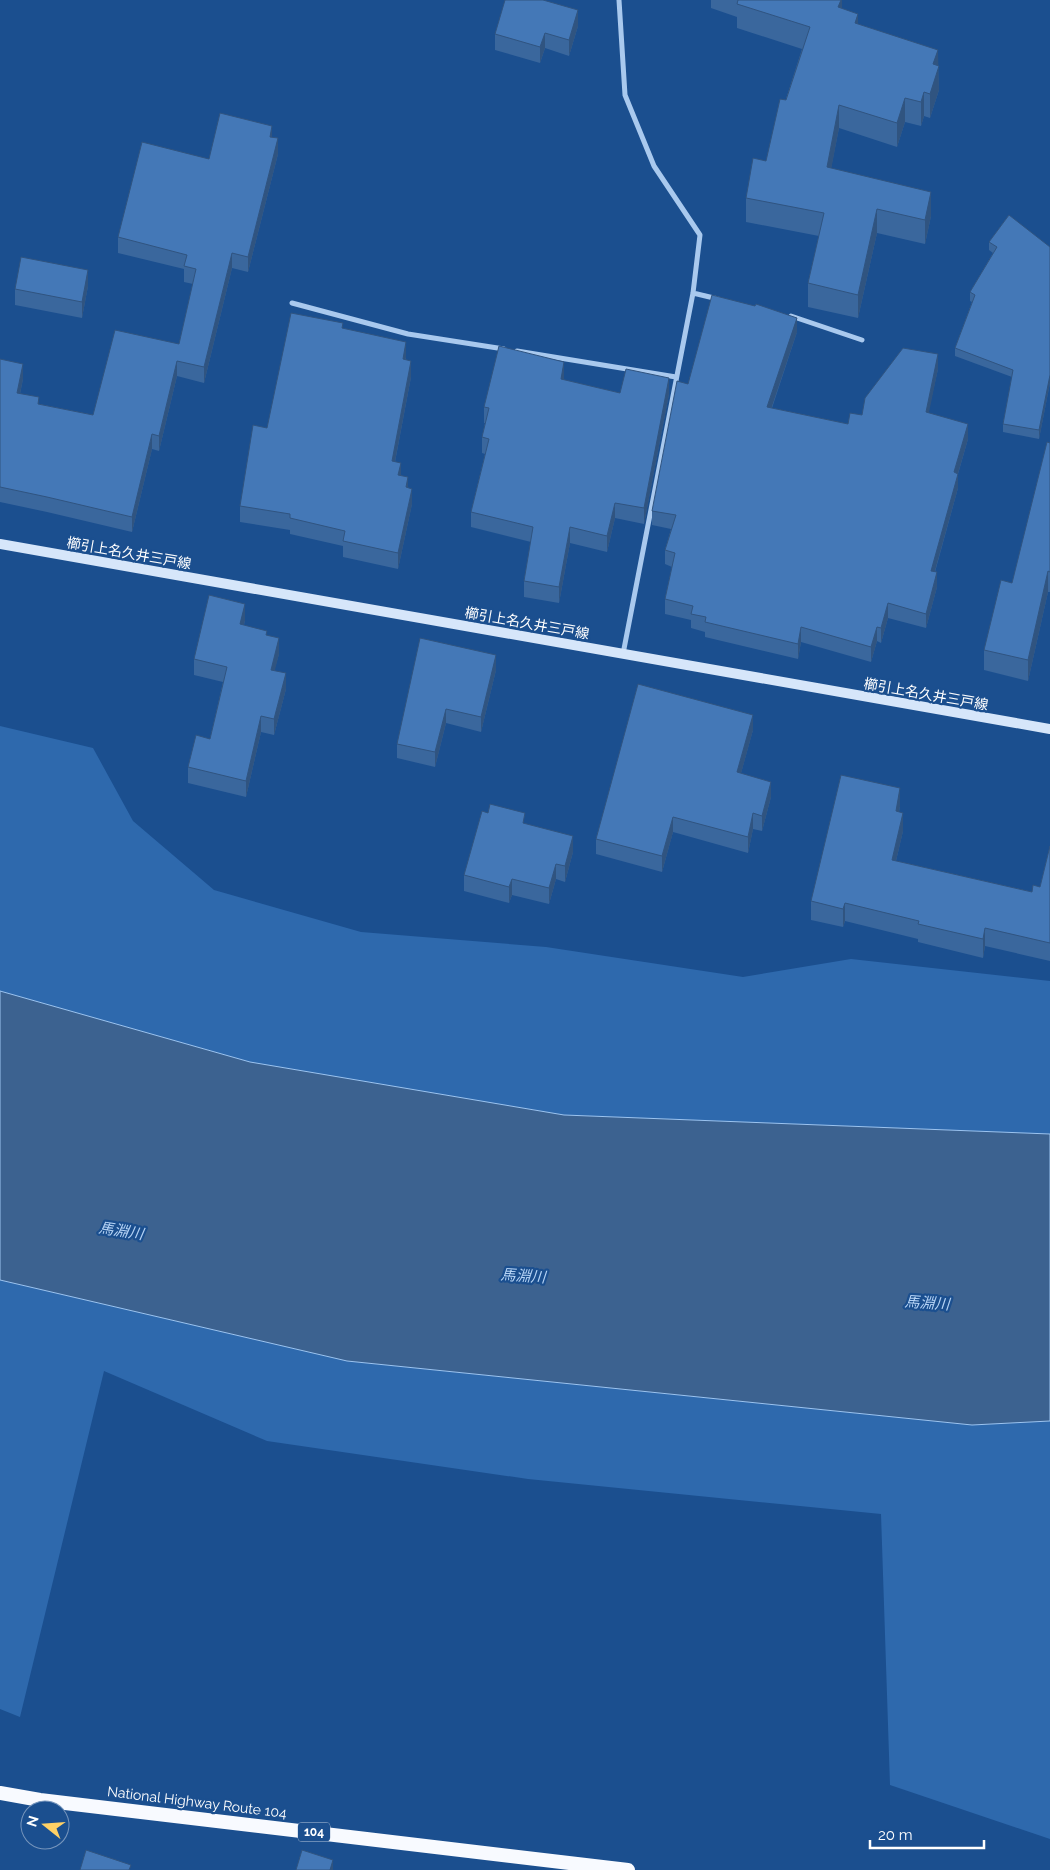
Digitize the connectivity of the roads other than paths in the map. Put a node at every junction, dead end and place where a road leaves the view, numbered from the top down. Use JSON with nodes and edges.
{"nodes":[{"id":1,"x":620,"y":0,"type":"edge"},
{"id":2,"x":693,"y":294,"type":"junction"},
{"id":3,"x":721,"y":299,"type":"edge"},
{"id":4,"x":292,"y":303,"type":"dead end"},
{"id":5,"x":785,"y":314,"type":"edge"},
{"id":6,"x":862,"y":340,"type":"dead end"},
{"id":7,"x":676,"y":376,"type":"junction"},
{"id":8,"x":0,"y":544,"type":"edge"},
{"id":9,"x":623,"y":654,"type":"junction"},
{"id":10,"x":1050,"y":729,"type":"edge"},
{"id":11,"x":0,"y":1792,"type":"edge"},
{"id":12,"x":628,"y":1870,"type":"edge"}],
"edges":[{"from":1,"to":2,"type":"street"},
{"from":2,"to":3,"type":"street"},
{"from":2,"to":7,"type":"street"},
{"from":4,"to":7,"type":"street"},
{"from":5,"to":6,"type":"street"},
{"from":7,"to":9,"type":"street"},
{"from":8,"to":9,"type":"main road","name":"櫛引上名久井三戸線"},
{"from":9,"to":10,"type":"main road","name":"櫛引上名久井三戸線"},
{"from":11,"to":12,"type":"highway","name":"National Highway Route 104","number":"104"}]}
